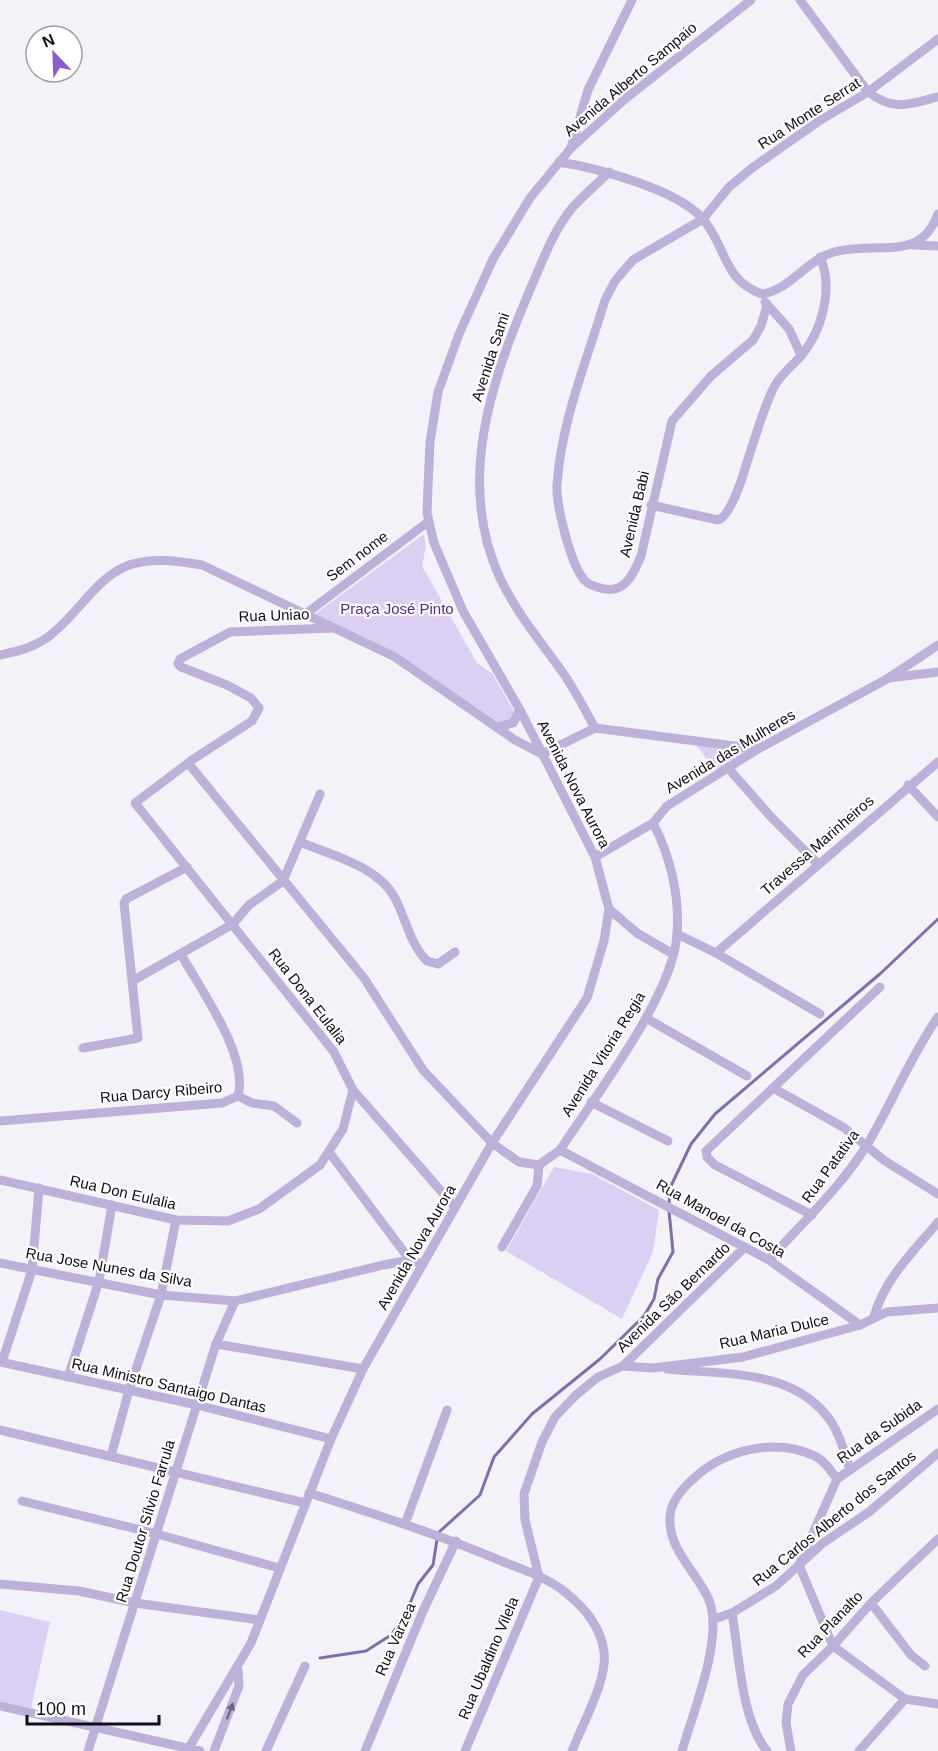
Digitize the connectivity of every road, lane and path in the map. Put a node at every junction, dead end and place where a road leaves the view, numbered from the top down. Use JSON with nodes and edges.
{"nodes":[{"id":1,"x":632,"y":0,"type":"edge"},
{"id":2,"x":751,"y":0,"type":"edge"},
{"id":3,"x":800,"y":0,"type":"edge"},
{"id":4,"x":938,"y":39,"type":"edge"},
{"id":5,"x":868,"y":92,"type":"junction"},
{"id":6,"x":938,"y":97,"type":"edge"},
{"id":7,"x":572,"y":147,"type":"junction"},
{"id":8,"x":559,"y":162,"type":"junction"},
{"id":9,"x":609,"y":172,"type":"junction"},
{"id":10,"x":938,"y":214,"type":"edge"},
{"id":11,"x":703,"y":219,"type":"junction"},
{"id":12,"x":913,"y":245,"type":"junction"},
{"id":13,"x":938,"y":246,"type":"edge"},
{"id":14,"x":820,"y":257,"type":"junction"},
{"id":15,"x":762,"y":294,"type":"junction"},
{"id":16,"x":766,"y":305,"type":"junction"},
{"id":17,"x":801,"y":355,"type":"junction"},
{"id":18,"x":651,"y":505,"type":"junction"},
{"id":19,"x":428,"y":522,"type":"junction"},
{"id":20,"x":304,"y":615,"type":"junction"},
{"id":21,"x":332,"y":628,"type":"junction"},
{"id":22,"x":938,"y":645,"type":"edge"},
{"id":23,"x":0,"y":655,"type":"edge"},
{"id":24,"x":938,"y":672,"type":"edge"},
{"id":25,"x":887,"y":679,"type":"junction"},
{"id":26,"x":520,"y":710,"type":"junction"},
{"id":27,"x":496,"y":727,"type":"junction"},
{"id":28,"x":595,"y":728,"type":"junction"},
{"id":29,"x":758,"y":749,"type":"junction"},
{"id":30,"x":542,"y":753,"type":"junction"},
{"id":31,"x":938,"y":762,"type":"edge"},
{"id":32,"x":188,"y":763,"type":"junction"},
{"id":33,"x":728,"y":768,"type":"junction"},
{"id":34,"x":908,"y":785,"type":"junction"},
{"id":35,"x":320,"y":794,"type":"dead end"},
{"id":36,"x":938,"y":817,"type":"edge"},
{"id":37,"x":653,"y":823,"type":"junction"},
{"id":38,"x":300,"y":842,"type":"junction"},
{"id":39,"x":595,"y":857,"type":"junction"},
{"id":40,"x":818,"y":864,"type":"junction"},
{"id":41,"x":187,"y":867,"type":"junction"},
{"id":42,"x":283,"y":881,"type":"junction"},
{"id":43,"x":609,"y":909,"type":"junction"},
{"id":44,"x":233,"y":924,"type":"junction"},
{"id":45,"x":677,"y":934,"type":"junction"},
{"id":46,"x":455,"y":952,"type":"dead end"},
{"id":47,"x":716,"y":953,"type":"junction"},
{"id":48,"x":181,"y":954,"type":"junction"},
{"id":49,"x":673,"y":954,"type":"junction"},
{"id":50,"x":134,"y":980,"type":"junction"},
{"id":51,"x":880,"y":987,"type":"dead end"},
{"id":52,"x":820,"y":1014,"type":"dead end"},
{"id":53,"x":938,"y":1017,"type":"edge"},
{"id":54,"x":646,"y":1018,"type":"junction"},
{"id":55,"x":83,"y":1048,"type":"dead end"},
{"id":56,"x":747,"y":1076,"type":"dead end"},
{"id":57,"x":773,"y":1088,"type":"junction"},
{"id":58,"x":353,"y":1090,"type":"junction"},
{"id":59,"x":238,"y":1096,"type":"junction"},
{"id":60,"x":591,"y":1102,"type":"junction"},
{"id":61,"x":0,"y":1120,"type":"edge"},
{"id":62,"x":297,"y":1123,"type":"dead end"},
{"id":63,"x":668,"y":1141,"type":"dead end"},
{"id":64,"x":492,"y":1143,"type":"junction"},
{"id":65,"x":866,"y":1146,"type":"junction"},
{"id":66,"x":560,"y":1150,"type":"junction"},
{"id":67,"x":329,"y":1152,"type":"junction"},
{"id":68,"x":539,"y":1165,"type":"junction"},
{"id":69,"x":0,"y":1180,"type":"edge"},
{"id":70,"x":39,"y":1188,"type":"junction"},
{"id":71,"x":938,"y":1194,"type":"edge"},
{"id":72,"x":112,"y":1205,"type":"junction"},
{"id":73,"x":455,"y":1207,"type":"junction"},
{"id":74,"x":812,"y":1215,"type":"junction"},
{"id":75,"x":176,"y":1220,"type":"junction"},
{"id":76,"x":938,"y":1222,"type":"edge"},
{"id":77,"x":502,"y":1247,"type":"dead end"},
{"id":78,"x":745,"y":1247,"type":"junction"},
{"id":79,"x":410,"y":1260,"type":"junction"},
{"id":80,"x":769,"y":1260,"type":"junction"},
{"id":81,"x":0,"y":1263,"type":"edge"},
{"id":82,"x":423,"y":1264,"type":"junction"},
{"id":83,"x":32,"y":1270,"type":"junction"},
{"id":84,"x":99,"y":1281,"type":"junction"},
{"id":85,"x":161,"y":1295,"type":"junction"},
{"id":86,"x":236,"y":1301,"type":"junction"},
{"id":87,"x":938,"y":1308,"type":"edge"},
{"id":88,"x":874,"y":1317,"type":"junction"},
{"id":89,"x":860,"y":1325,"type":"junction"},
{"id":90,"x":216,"y":1344,"type":"junction"},
{"id":91,"x":1,"y":1362,"type":"edge"},
{"id":92,"x":623,"y":1366,"type":"junction"},
{"id":93,"x":653,"y":1368,"type":"junction"},
{"id":94,"x":363,"y":1369,"type":"junction"},
{"id":95,"x":68,"y":1377,"type":"junction"},
{"id":96,"x":129,"y":1390,"type":"junction"},
{"id":97,"x":197,"y":1405,"type":"junction"},
{"id":98,"x":938,"y":1409,"type":"edge"},
{"id":99,"x":447,"y":1410,"type":"dead end"},
{"id":100,"x":0,"y":1430,"type":"edge"},
{"id":101,"x":331,"y":1439,"type":"junction"},
{"id":102,"x":938,"y":1453,"type":"edge"},
{"id":103,"x":111,"y":1456,"type":"junction"},
{"id":104,"x":177,"y":1470,"type":"junction"},
{"id":105,"x":850,"y":1470,"type":"junction"},
{"id":106,"x":837,"y":1479,"type":"junction"},
{"id":107,"x":309,"y":1493,"type":"junction"},
{"id":108,"x":22,"y":1501,"type":"dead end"},
{"id":109,"x":305,"y":1503,"type":"junction"},
{"id":110,"x":405,"y":1524,"type":"junction"},
{"id":111,"x":157,"y":1534,"type":"junction"},
{"id":112,"x":938,"y":1539,"type":"edge"},
{"id":113,"x":452,"y":1540,"type":"junction"},
{"id":114,"x":799,"y":1564,"type":"junction"},
{"id":115,"x":279,"y":1568,"type":"junction"},
{"id":116,"x":539,"y":1577,"type":"junction"},
{"id":117,"x":0,"y":1584,"type":"edge"},
{"id":118,"x":135,"y":1603,"type":"junction"},
{"id":119,"x":871,"y":1603,"type":"junction"},
{"id":120,"x":732,"y":1613,"type":"junction"},
{"id":121,"x":714,"y":1619,"type":"junction"},
{"id":122,"x":260,"y":1620,"type":"junction"},
{"id":123,"x":833,"y":1646,"type":"junction"},
{"id":124,"x":305,"y":1666,"type":"dead end"},
{"id":125,"x":925,"y":1666,"type":"dead end"},
{"id":126,"x":238,"y":1670,"type":"junction"},
{"id":127,"x":905,"y":1699,"type":"junction"},
{"id":128,"x":938,"y":1704,"type":"edge"},
{"id":129,"x":0,"y":1706,"type":"edge"},
{"id":130,"x":95,"y":1727,"type":"junction"},
{"id":131,"x":188,"y":1749,"type":"edge"},
{"id":132,"x":88,"y":1751,"type":"edge"},
{"id":133,"x":200,"y":1751,"type":"edge"},
{"id":134,"x":214,"y":1751,"type":"edge"},
{"id":135,"x":266,"y":1751,"type":"edge"},
{"id":136,"x":365,"y":1751,"type":"edge"},
{"id":137,"x":465,"y":1751,"type":"edge"},
{"id":138,"x":572,"y":1751,"type":"edge"},
{"id":139,"x":682,"y":1751,"type":"edge"},
{"id":140,"x":766,"y":1751,"type":"edge"},
{"id":141,"x":791,"y":1751,"type":"edge"},
{"id":142,"x":859,"y":1751,"type":"edge"}],
"edges":[{"from":1,"to":7,"type":"street"},
{"from":2,"to":7,"type":"street","name":"Avenida Alberto Sampaio"},
{"from":3,"to":5,"type":"street"},
{"from":4,"to":5,"type":"street","name":"Rua Monte Serrat"},
{"from":5,"to":6,"type":"street"},
{"from":5,"to":11,"type":"street","name":"Rua Monte Serrat"},
{"from":7,"to":8,"type":"street","name":"Avenida Alberto Sampaio"},
{"from":8,"to":9,"type":"street"},
{"from":8,"to":19,"type":"street","name":"Avenida Nova Aurora"},
{"from":9,"to":11,"type":"street"},
{"from":9,"to":28,"type":"street","name":"Avenida Sami"},
{"from":10,"to":12,"type":"street"},
{"from":11,"to":15,"type":"street"},
{"from":11,"to":18,"type":"street","name":"Avenida Babi"},
{"from":12,"to":13,"type":"street"},
{"from":12,"to":14,"type":"street"},
{"from":14,"to":15,"type":"street"},
{"from":14,"to":17,"type":"street"},
{"from":15,"to":16,"type":"street"},
{"from":16,"to":17,"type":"street"},
{"from":16,"to":18,"type":"street","name":"Avenida Babi"},
{"from":17,"to":18,"type":"street"},
{"from":19,"to":20,"type":"street","name":"Sem nome"},
{"from":19,"to":26,"type":"street","name":"Avenida Nova Aurora"},
{"from":20,"to":21,"type":"street"},
{"from":20,"to":23,"type":"street"},
{"from":21,"to":27,"type":"street"},
{"from":21,"to":32,"type":"street","name":"Rua Uniao"},
{"from":22,"to":25,"type":"street","name":"Avenida das Mulheres"},
{"from":24,"to":25,"type":"street","name":"Avenida das Mulheres"},
{"from":25,"to":29,"type":"street","name":"Avenida das Mulheres"},
{"from":26,"to":27,"type":"street"},
{"from":26,"to":30,"type":"street","name":"Avenida Nova Aurora"},
{"from":27,"to":30,"type":"street"},
{"from":28,"to":29,"type":"street"},
{"from":28,"to":30,"type":"street"},
{"from":29,"to":33,"type":"street","name":"Avenida das Mulheres"},
{"from":30,"to":39,"type":"street","name":"Avenida Nova Aurora"},
{"from":31,"to":34,"type":"street","name":"Travessa Marinheiros"},
{"from":32,"to":41,"type":"street","name":"Rua Dona Eulalia"},
{"from":32,"to":42,"type":"street"},
{"from":33,"to":37,"type":"street","name":"Avenida das Mulheres"},
{"from":33,"to":40,"type":"street"},
{"from":34,"to":36,"type":"street"},
{"from":34,"to":40,"type":"street","name":"Travessa Marinheiros"},
{"from":35,"to":38,"type":"street"},
{"from":37,"to":39,"type":"street","name":"Avenida das Mulheres"},
{"from":37,"to":45,"type":"street","name":"Avenida Vitoria Regia"},
{"from":38,"to":42,"type":"street"},
{"from":38,"to":46,"type":"street"},
{"from":39,"to":43,"type":"street","name":"Avenida Nova Aurora"},
{"from":40,"to":47,"type":"street","name":"Travessa Marinheiros"},
{"from":41,"to":44,"type":"street","name":"Rua Dona Eulalia"},
{"from":41,"to":50,"type":"street"},
{"from":42,"to":44,"type":"street"},
{"from":42,"to":64,"type":"street"},
{"from":43,"to":49,"type":"street"},
{"from":43,"to":64,"type":"street","name":"Avenida Nova Aurora"},
{"from":44,"to":48,"type":"street"},
{"from":44,"to":58,"type":"street","name":"Rua Dona Eulalia"},
{"from":45,"to":47,"type":"street"},
{"from":45,"to":49,"type":"street","name":"Avenida Vitoria Regia"},
{"from":47,"to":52,"type":"street"},
{"from":48,"to":50,"type":"street"},
{"from":48,"to":59,"type":"street","name":"Rua Darcy Ribeiro"},
{"from":49,"to":54,"type":"street","name":"Avenida Vitoria Regia"},
{"from":50,"to":55,"type":"street"},
{"from":51,"to":57,"type":"street"},
{"from":53,"to":65,"type":"street","name":"Rua Patativa"},
{"from":54,"to":56,"type":"street"},
{"from":54,"to":60,"type":"street","name":"Avenida Vitoria Regia"},
{"from":57,"to":65,"type":"street"},
{"from":57,"to":74,"type":"street"},
{"from":58,"to":67,"type":"street","name":"Rua Don Eulalia"},
{"from":58,"to":73,"type":"street","name":"Rua Dona Eulalia"},
{"from":59,"to":61,"type":"street","name":"Rua Darcy Ribeiro"},
{"from":59,"to":62,"type":"street"},
{"from":60,"to":63,"type":"street"},
{"from":60,"to":66,"type":"street","name":"Avenida Vitoria Regia"},
{"from":64,"to":68,"type":"street"},
{"from":64,"to":73,"type":"street","name":"Avenida Nova Aurora"},
{"from":65,"to":71,"type":"street"},
{"from":65,"to":74,"type":"street","name":"Rua Patativa"},
{"from":66,"to":68,"type":"street","name":"Avenida Vitoria Regia"},
{"from":66,"to":78,"type":"street","name":"Rua Manoel da Costa"},
{"from":67,"to":75,"type":"street","name":"Rua Don Eulalia"},
{"from":67,"to":79,"type":"street"},
{"from":68,"to":77,"type":"street"},
{"from":69,"to":70,"type":"street","name":"Rua Don Eulalia"},
{"from":70,"to":72,"type":"street","name":"Rua Don Eulalia"},
{"from":70,"to":83,"type":"street"},
{"from":72,"to":75,"type":"street","name":"Rua Don Eulalia"},
{"from":72,"to":84,"type":"street"},
{"from":73,"to":82,"type":"street","name":"Avenida Nova Aurora"},
{"from":74,"to":80,"type":"street","name":"Rua Patativa"},
{"from":75,"to":85,"type":"street"},
{"from":76,"to":88,"type":"street"},
{"from":78,"to":80,"type":"street","name":"Rua Manoel da Costa"},
{"from":78,"to":92,"type":"street","name":"Avenida São Bernardo"},
{"from":79,"to":82,"type":"street"},
{"from":79,"to":86,"type":"street","name":"Rua Jose Nunes da Silva"},
{"from":80,"to":89,"type":"street","name":"Rua Manoel da Costa"},
{"from":81,"to":83,"type":"street","name":"Rua Jose Nunes da Silva"},
{"from":82,"to":94,"type":"street","name":"Avenida Nova Aurora"},
{"from":83,"to":84,"type":"street","name":"Rua Jose Nunes da Silva"},
{"from":83,"to":91,"type":"street"},
{"from":84,"to":85,"type":"street","name":"Rua Jose Nunes da Silva"},
{"from":84,"to":95,"type":"street"},
{"from":85,"to":86,"type":"street","name":"Rua Jose Nunes da Silva"},
{"from":85,"to":96,"type":"street"},
{"from":86,"to":90,"type":"street","name":"Rua Doutor Sílvio Farrula"},
{"from":87,"to":88,"type":"street","name":"Rua Maria Dulce"},
{"from":88,"to":89,"type":"street","name":"Rua Maria Dulce"},
{"from":89,"to":93,"type":"street","name":"Rua Maria Dulce"},
{"from":90,"to":94,"type":"street"},
{"from":90,"to":97,"type":"street","name":"Rua Doutor Sílvio Farrula"},
{"from":91,"to":95,"type":"street","name":"Rua Ministro Santaigo Dantas"},
{"from":92,"to":93,"type":"street","name":"Rua Maria Dulce"},
{"from":92,"to":116,"type":"street","name":"Avenida São Bernardo"},
{"from":93,"to":105,"type":"street"},
{"from":94,"to":101,"type":"street","name":"Avenida Nova Aurora"},
{"from":95,"to":96,"type":"street","name":"Rua Ministro Santaigo Dantas"},
{"from":96,"to":97,"type":"street","name":"Rua Ministro Santaigo Dantas"},
{"from":96,"to":103,"type":"street"},
{"from":97,"to":101,"type":"street","name":"Rua Ministro Santaigo Dantas"},
{"from":97,"to":104,"type":"street","name":"Rua Doutor Sílvio Farrula"},
{"from":98,"to":105,"type":"street","name":"Rua da Subida"},
{"from":99,"to":110,"type":"street"},
{"from":100,"to":103,"type":"street"},
{"from":101,"to":107,"type":"street","name":"Avenida Nova Aurora"},
{"from":102,"to":114,"type":"street","name":"Rua Carlos Alberto dos Santos"},
{"from":103,"to":104,"type":"street"},
{"from":104,"to":109,"type":"street"},
{"from":104,"to":111,"type":"street","name":"Rua Doutor Sílvio Farrula"},
{"from":105,"to":106,"type":"street","name":"Rua da Subida"},
{"from":106,"to":114,"type":"street"},
{"from":106,"to":121,"type":"street"},
{"from":107,"to":109,"type":"street","name":"Avenida Nova Aurora"},
{"from":107,"to":110,"type":"street"},
{"from":108,"to":111,"type":"street"},
{"from":109,"to":115,"type":"street","name":"Avenida Nova Aurora"},
{"from":110,"to":113,"type":"street"},
{"from":111,"to":115,"type":"street"},
{"from":111,"to":118,"type":"street","name":"Rua Doutor Sílvio Farrula"},
{"from":112,"to":119,"type":"street","name":"Rua Planalto"},
{"from":113,"to":116,"type":"street"},
{"from":113,"to":136,"type":"street","name":"Rua Varzea"},
{"from":114,"to":120,"type":"street","name":"Rua Carlos Alberto dos Santos"},
{"from":114,"to":123,"type":"street"},
{"from":115,"to":122,"type":"street","name":"Avenida Nova Aurora"},
{"from":116,"to":137,"type":"street","name":"Rua Ubaldino Vilela"},
{"from":116,"to":138,"type":"street"},
{"from":117,"to":118,"type":"street"},
{"from":118,"to":122,"type":"street"},
{"from":118,"to":130,"type":"street","name":"Rua Doutor Sílvio Farrula"},
{"from":119,"to":123,"type":"street","name":"Rua Planalto"},
{"from":119,"to":125,"type":"street"},
{"from":120,"to":121,"type":"street","name":"Rua Carlos Alberto dos Santos"},
{"from":120,"to":140,"type":"street"},
{"from":121,"to":139,"type":"street"},
{"from":122,"to":126,"type":"street","name":"Avenida Nova Aurora"},
{"from":123,"to":127,"type":"street"},
{"from":123,"to":141,"type":"street","name":"Rua Planalto"},
{"from":124,"to":135,"type":"street"},
{"from":126,"to":131,"type":"street","name":"Avenida Nova Aurora"},
{"from":134,"to":126,"type":"street","name":"Avenida Nova Aurora","one_way":true},
{"from":127,"to":128,"type":"street"},
{"from":127,"to":142,"type":"street"},
{"from":129,"to":130,"type":"street"},
{"from":130,"to":131,"type":"street"},
{"from":130,"to":132,"type":"street","name":"Rua Doutor Sílvio Farrula"},
{"from":131,"to":133,"type":"street"}]}
